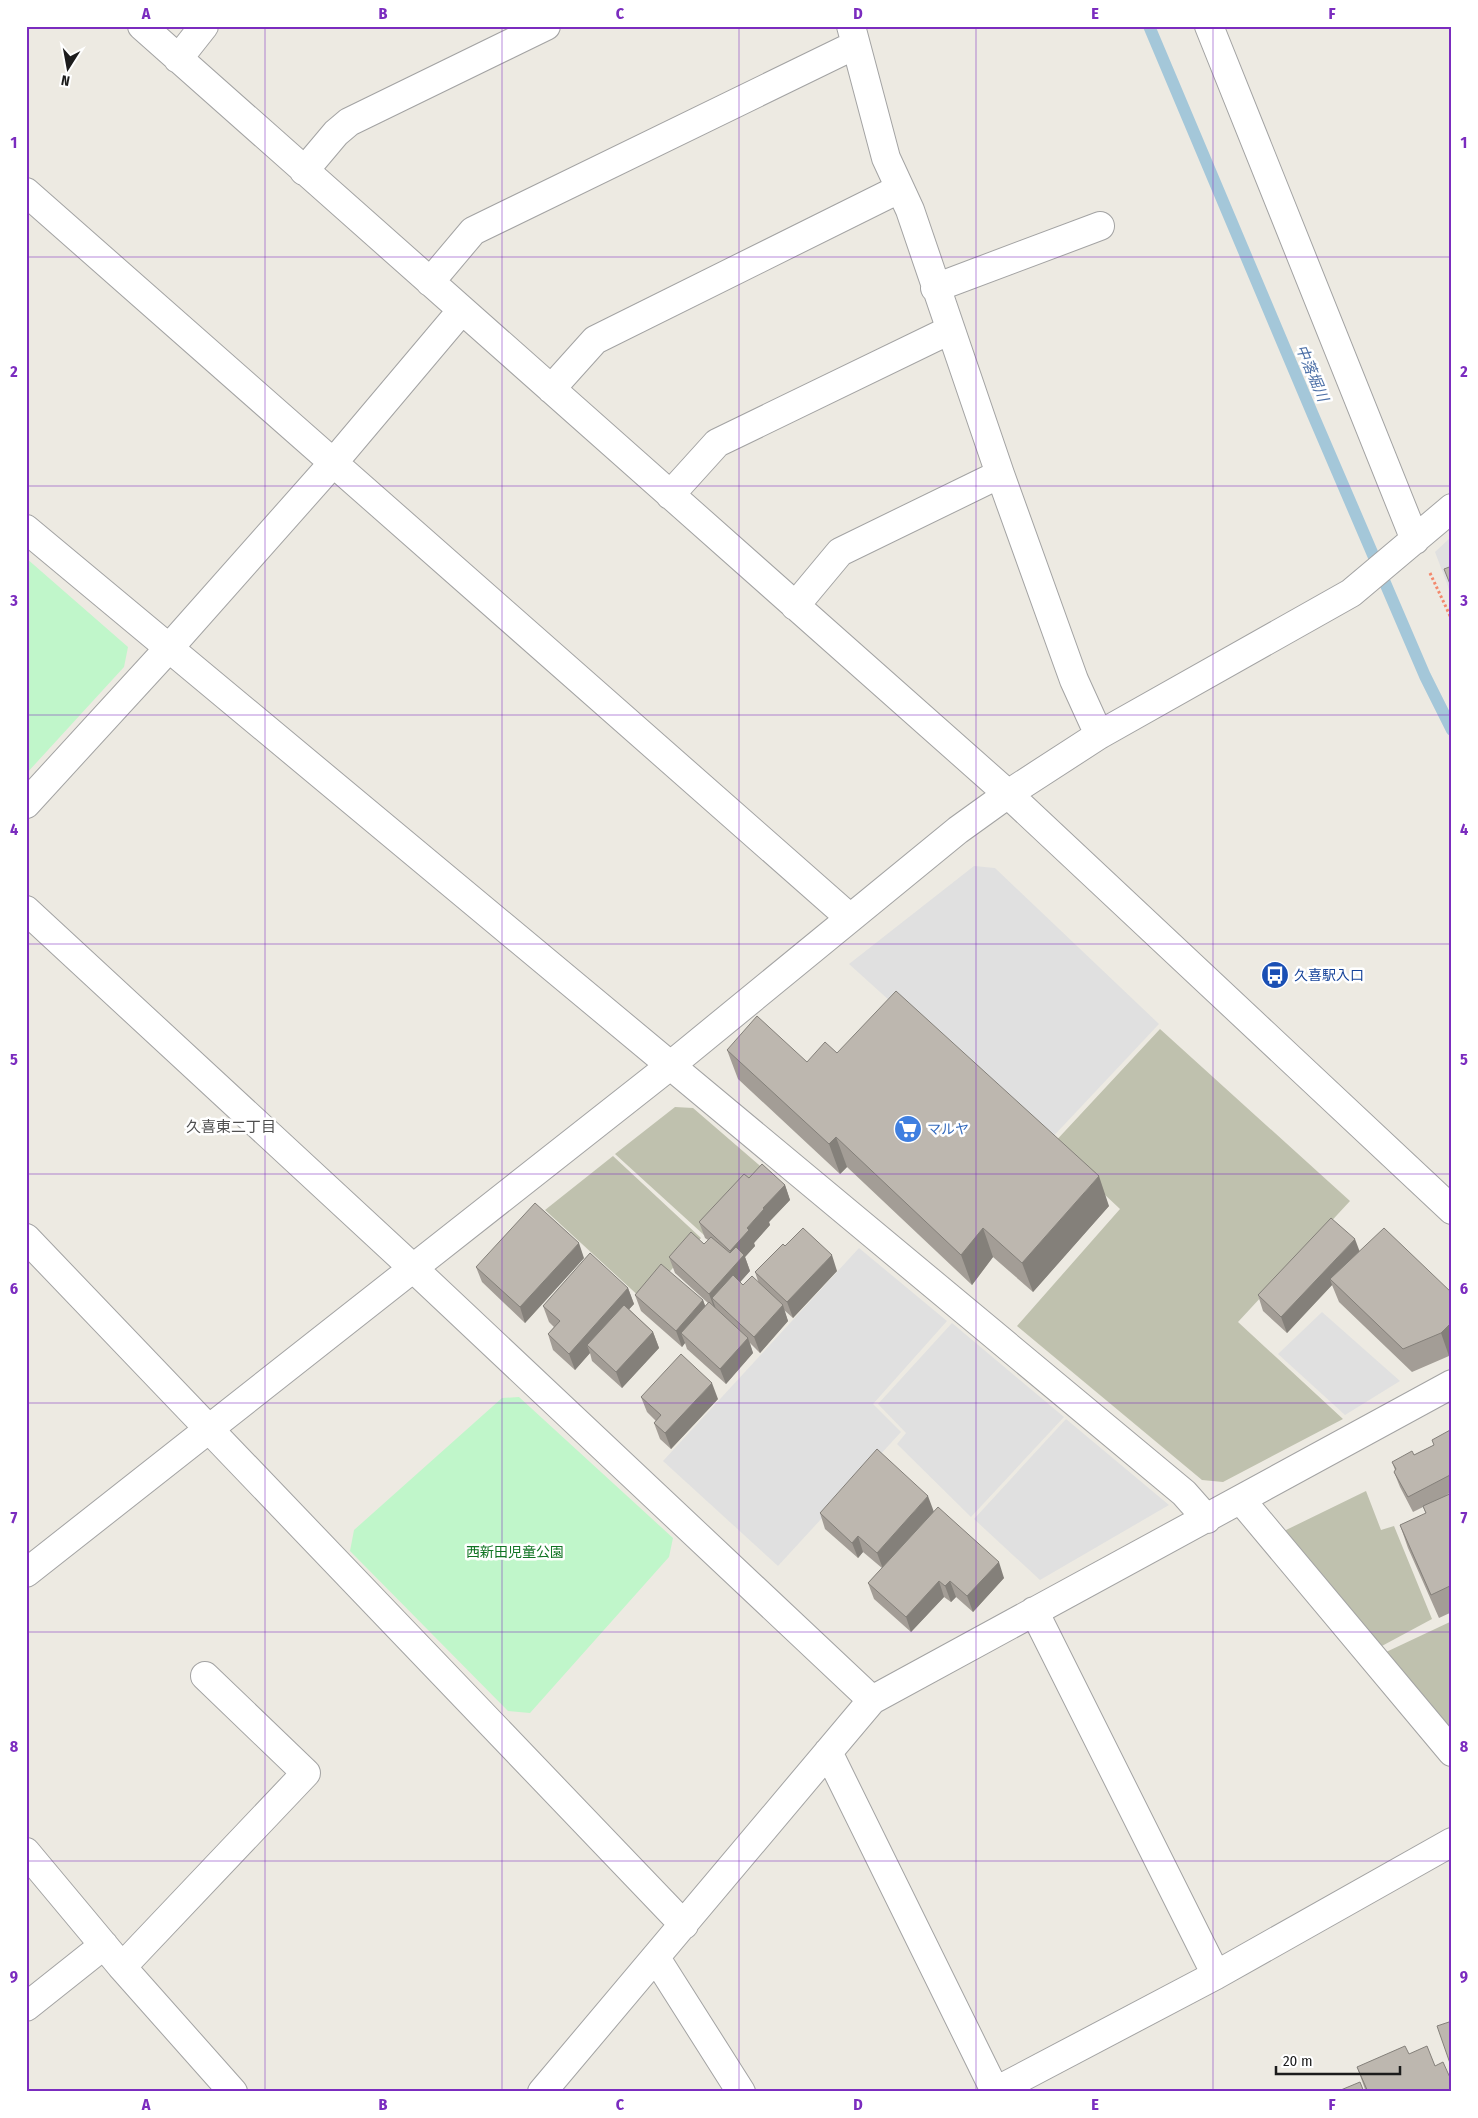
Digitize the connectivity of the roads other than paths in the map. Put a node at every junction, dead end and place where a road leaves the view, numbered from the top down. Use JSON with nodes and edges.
{"nodes":[{"id":1,"x":142,"y":26,"type":"edge"},
{"id":2,"x":204,"y":26,"type":"edge"},
{"id":3,"x":546,"y":26,"type":"edge"},
{"id":4,"x":1209,"y":26,"type":"edge"},
{"id":5,"x":853,"y":36,"type":"edge"},
{"id":6,"x":178,"y":59,"type":"junction"},
{"id":7,"x":304,"y":171,"type":"junction"},
{"id":8,"x":899,"y":189,"type":"junction"},
{"id":9,"x":26,"y":192,"type":"edge"},
{"id":10,"x":1100,"y":226,"type":"dead end"},
{"id":11,"x":430,"y":282,"type":"junction"},
{"id":12,"x":936,"y":288,"type":"junction"},
{"id":13,"x":462,"y":310,"type":"junction"},
{"id":14,"x":950,"y":330,"type":"junction"},
{"id":15,"x":551,"y":389,"type":"junction"},
{"id":16,"x":333,"y":463,"type":"junction"},
{"id":17,"x":1000,"y":474,"type":"junction"},
{"id":18,"x":670,"y":495,"type":"junction"},
{"id":19,"x":1452,"y":508,"type":"edge"},
{"id":20,"x":26,"y":530,"type":"edge"},
{"id":21,"x":1410,"y":544,"type":"junction"},
{"id":22,"x":795,"y":606,"type":"junction"},
{"id":23,"x":169,"y":648,"type":"junction"},
{"id":24,"x":1100,"y":735,"type":"junction"},
{"id":25,"x":1008,"y":794,"type":"junction"},
{"id":26,"x":26,"y":804,"type":"edge"},
{"id":27,"x":26,"y":910,"type":"edge"},
{"id":28,"x":850,"y":918,"type":"junction"},
{"id":29,"x":671,"y":1065,"type":"junction"},
{"id":30,"x":1452,"y":1210,"type":"edge"},
{"id":31,"x":26,"y":1238,"type":"edge"},
{"id":32,"x":413,"y":1268,"type":"junction"},
{"id":33,"x":1452,"y":1384,"type":"edge"},
{"id":34,"x":209,"y":1429,"type":"junction"},
{"id":35,"x":1241,"y":1500,"type":"junction"},
{"id":36,"x":1207,"y":1518,"type":"junction"},
{"id":37,"x":26,"y":1573,"type":"edge"},
{"id":38,"x":1034,"y":1611,"type":"junction"},
{"id":39,"x":205,"y":1676,"type":"dead end"},
{"id":40,"x":872,"y":1700,"type":"junction"},
{"id":41,"x":828,"y":1752,"type":"junction"},
{"id":42,"x":1452,"y":1752,"type":"edge"},
{"id":43,"x":1452,"y":1842,"type":"edge"},
{"id":44,"x":31,"y":1866,"type":"edge"},
{"id":45,"x":684,"y":1925,"type":"junction"},
{"id":46,"x":104,"y":1944,"type":"junction"},
{"id":47,"x":656,"y":1958,"type":"junction"},
{"id":48,"x":122,"y":1967,"type":"junction"},
{"id":49,"x":1216,"y":1975,"type":"junction"},
{"id":50,"x":26,"y":2007,"type":"edge"},
{"id":51,"x":229,"y":2090,"type":"edge"},
{"id":52,"x":542,"y":2092,"type":"edge"},
{"id":53,"x":741,"y":2092,"type":"edge"},
{"id":54,"x":995,"y":2092,"type":"edge"}],
"edges":[{"from":1,"to":6,"type":"street"},
{"from":2,"to":6,"type":"street"},
{"from":3,"to":7,"type":"street"},
{"from":4,"to":21,"type":"street"},
{"from":5,"to":8,"type":"street"},
{"from":5,"to":11,"type":"street"},
{"from":6,"to":7,"type":"street"},
{"from":7,"to":11,"type":"street"},
{"from":8,"to":12,"type":"street"},
{"from":8,"to":15,"type":"street"},
{"from":9,"to":16,"type":"street"},
{"from":10,"to":12,"type":"street"},
{"from":11,"to":13,"type":"street"},
{"from":12,"to":14,"type":"street"},
{"from":13,"to":15,"type":"street"},
{"from":13,"to":16,"type":"street"},
{"from":14,"to":17,"type":"street"},
{"from":14,"to":18,"type":"street"},
{"from":15,"to":18,"type":"street"},
{"from":16,"to":23,"type":"street"},
{"from":16,"to":28,"type":"street"},
{"from":17,"to":22,"type":"street"},
{"from":17,"to":24,"type":"street"},
{"from":18,"to":22,"type":"street"},
{"from":19,"to":21,"type":"street"},
{"from":20,"to":23,"type":"street"},
{"from":21,"to":24,"type":"street"},
{"from":22,"to":25,"type":"street"},
{"from":23,"to":26,"type":"street"},
{"from":23,"to":29,"type":"street"},
{"from":24,"to":25,"type":"street"},
{"from":25,"to":28,"type":"street"},
{"from":25,"to":30,"type":"street"},
{"from":27,"to":32,"type":"street"},
{"from":28,"to":29,"type":"street"},
{"from":29,"to":32,"type":"street"},
{"from":29,"to":36,"type":"street"},
{"from":31,"to":34,"type":"street"},
{"from":32,"to":34,"type":"street"},
{"from":32,"to":40,"type":"street"},
{"from":33,"to":35,"type":"street"},
{"from":34,"to":37,"type":"street"},
{"from":34,"to":45,"type":"street"},
{"from":35,"to":36,"type":"street"},
{"from":35,"to":42,"type":"street"},
{"from":36,"to":38,"type":"street"},
{"from":38,"to":40,"type":"street"},
{"from":38,"to":49,"type":"street"},
{"from":39,"to":48,"type":"street"},
{"from":40,"to":41,"type":"street"},
{"from":41,"to":45,"type":"street"},
{"from":41,"to":54,"type":"street"},
{"from":43,"to":49,"type":"street"},
{"from":44,"to":46,"type":"street"},
{"from":45,"to":47,"type":"street"},
{"from":46,"to":48,"type":"street"},
{"from":46,"to":50,"type":"street"},
{"from":47,"to":52,"type":"street"},
{"from":47,"to":53,"type":"street"},
{"from":48,"to":51,"type":"street"},
{"from":49,"to":54,"type":"street"}]}
